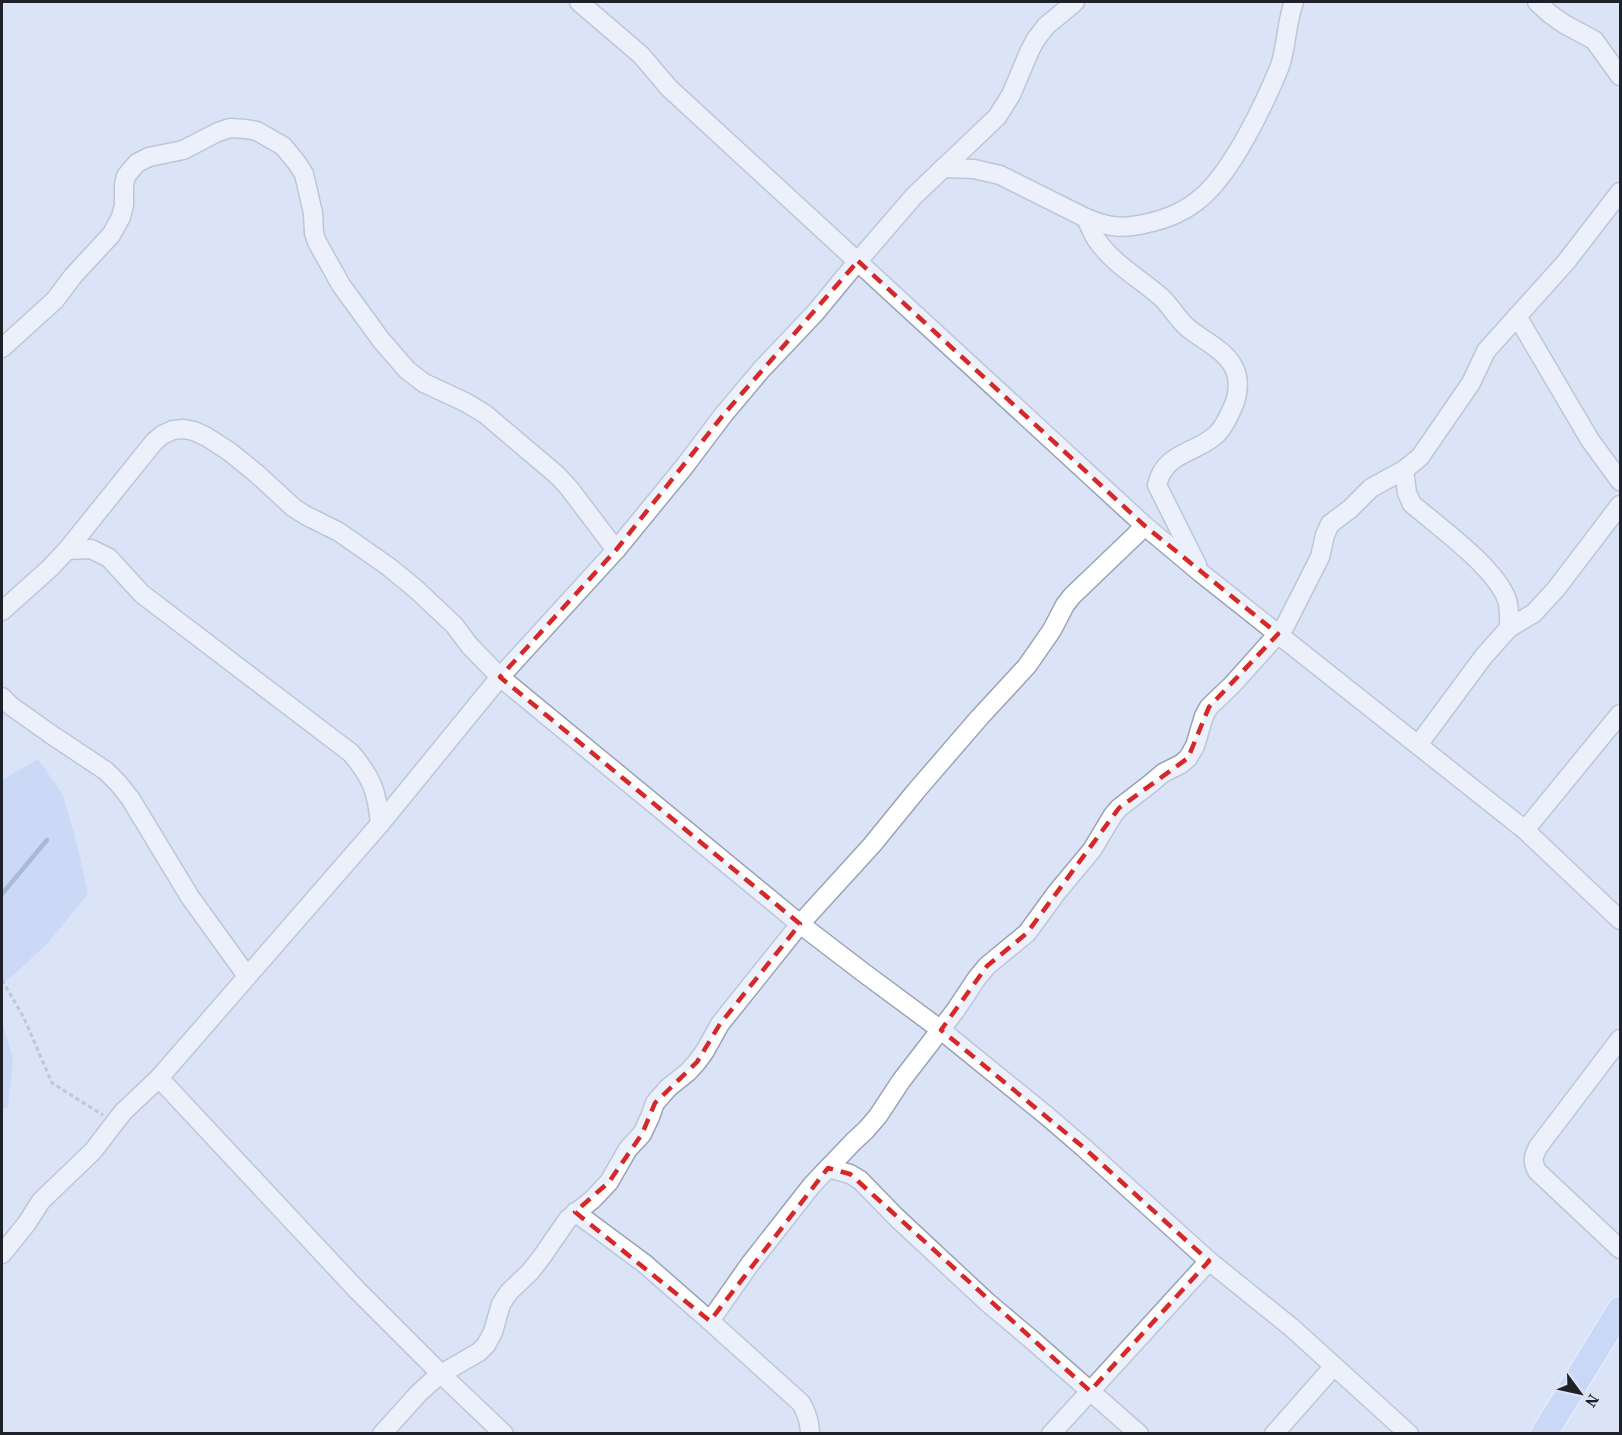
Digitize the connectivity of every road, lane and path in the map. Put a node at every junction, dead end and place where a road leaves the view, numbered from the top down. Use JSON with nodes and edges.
{"nodes":[{"id":1,"x":579,"y":2,"type":"edge"},
{"id":2,"x":1075,"y":2,"type":"edge"},
{"id":3,"x":1294,"y":2,"type":"edge"},
{"id":4,"x":1537,"y":2,"type":"edge"},
{"id":5,"x":1620,"y":76,"type":"edge"},
{"id":6,"x":943,"y":168,"type":"junction"},
{"id":7,"x":1620,"y":192,"type":"edge"},
{"id":8,"x":1086,"y":218,"type":"junction"},
{"id":9,"x":858,"y":261,"type":"junction"},
{"id":10,"x":1517,"y":316,"type":"junction"},
{"id":11,"x":2,"y":348,"type":"edge"},
{"id":12,"x":1404,"y":470,"type":"junction"},
{"id":13,"x":1620,"y":481,"type":"edge"},
{"id":14,"x":1620,"y":505,"type":"edge"},
{"id":15,"x":1145,"y":526,"type":"junction"},
{"id":16,"x":67,"y":549,"type":"junction"},
{"id":17,"x":616,"y":550,"type":"junction"},
{"id":18,"x":1201,"y":573,"type":"junction"},
{"id":19,"x":2,"y":611,"type":"edge"},
{"id":20,"x":1509,"y":628,"type":"junction"},
{"id":21,"x":1278,"y":634,"type":"junction"},
{"id":22,"x":500,"y":677,"type":"junction"},
{"id":23,"x":2,"y":697,"type":"edge"},
{"id":24,"x":1620,"y":714,"type":"edge"},
{"id":25,"x":1418,"y":745,"type":"junction"},
{"id":26,"x":380,"y":824,"type":"junction"},
{"id":27,"x":1525,"y":830,"type":"junction"},
{"id":28,"x":1620,"y":920,"type":"edge"},
{"id":29,"x":800,"y":924,"type":"junction"},
{"id":30,"x":247,"y":976,"type":"junction"},
{"id":31,"x":2,"y":980,"type":"edge"},
{"id":32,"x":941,"y":1030,"type":"junction"},
{"id":33,"x":1620,"y":1040,"type":"edge"},
{"id":34,"x":159,"y":1078,"type":"junction"},
{"id":35,"x":115,"y":1122,"type":"junction"},
{"id":36,"x":828,"y":1168,"type":"junction"},
{"id":37,"x":575,"y":1212,"type":"junction"},
{"id":38,"x":1620,"y":1248,"type":"edge"},
{"id":39,"x":2,"y":1254,"type":"edge"},
{"id":40,"x":1209,"y":1261,"type":"junction"},
{"id":41,"x":1620,"y":1310,"type":"edge"},
{"id":42,"x":710,"y":1321,"type":"junction"},
{"id":43,"x":1334,"y":1366,"type":"junction"},
{"id":44,"x":441,"y":1374,"type":"junction"},
{"id":45,"x":1090,"y":1391,"type":"junction"},
{"id":46,"x":382,"y":1434,"type":"edge"},
{"id":47,"x":504,"y":1434,"type":"edge"},
{"id":48,"x":810,"y":1434,"type":"edge"},
{"id":49,"x":1051,"y":1434,"type":"edge"},
{"id":50,"x":1139,"y":1434,"type":"edge"},
{"id":51,"x":1274,"y":1434,"type":"edge"},
{"id":52,"x":1409,"y":1434,"type":"edge"},
{"id":53,"x":1544,"y":1434,"type":"edge"}],
"edges":[{"from":1,"to":9,"type":"street"},
{"from":2,"to":6,"type":"street"},
{"from":3,"to":8,"type":"street"},
{"from":4,"to":5,"type":"street"},
{"from":6,"to":8,"type":"street"},
{"from":6,"to":9,"type":"street"},
{"from":7,"to":10,"type":"street"},
{"from":8,"to":18,"type":"street"},
{"from":9,"to":15,"type":"street"},
{"from":9,"to":17,"type":"street"},
{"from":10,"to":12,"type":"street"},
{"from":10,"to":13,"type":"street"},
{"from":11,"to":17,"type":"street"},
{"from":12,"to":20,"type":"street"},
{"from":12,"to":21,"type":"street"},
{"from":14,"to":20,"type":"street"},
{"from":15,"to":18,"type":"street"},
{"from":15,"to":29,"type":"street"},
{"from":16,"to":19,"type":"street"},
{"from":16,"to":22,"type":"street"},
{"from":16,"to":26,"type":"street"},
{"from":17,"to":22,"type":"street"},
{"from":18,"to":21,"type":"street"},
{"from":20,"to":25,"type":"street"},
{"from":21,"to":25,"type":"street"},
{"from":21,"to":32,"type":"street"},
{"from":22,"to":26,"type":"street"},
{"from":22,"to":29,"type":"street"},
{"from":23,"to":30,"type":"street"},
{"from":24,"to":27,"type":"street"},
{"from":25,"to":27,"type":"street"},
{"from":26,"to":30,"type":"street"},
{"from":27,"to":28,"type":"street"},
{"from":29,"to":32,"type":"street"},
{"from":29,"to":37,"type":"street"},
{"from":30,"to":34,"type":"street"},
{"from":31,"to":35,"type":"path"},
{"from":32,"to":36,"type":"street"},
{"from":32,"to":40,"type":"street"},
{"from":33,"to":38,"type":"street"},
{"from":34,"to":35,"type":"street"},
{"from":34,"to":44,"type":"street"},
{"from":35,"to":39,"type":"street"},
{"from":36,"to":42,"type":"street"},
{"from":36,"to":45,"type":"street"},
{"from":37,"to":42,"type":"street"},
{"from":37,"to":44,"type":"street"},
{"from":40,"to":43,"type":"street"},
{"from":40,"to":45,"type":"street"},
{"from":41,"to":53,"type":"highway"},
{"from":42,"to":48,"type":"street"},
{"from":43,"to":51,"type":"street"},
{"from":43,"to":52,"type":"street"},
{"from":44,"to":46,"type":"street"},
{"from":44,"to":47,"type":"street"},
{"from":45,"to":49,"type":"street"},
{"from":45,"to":50,"type":"street"}]}
